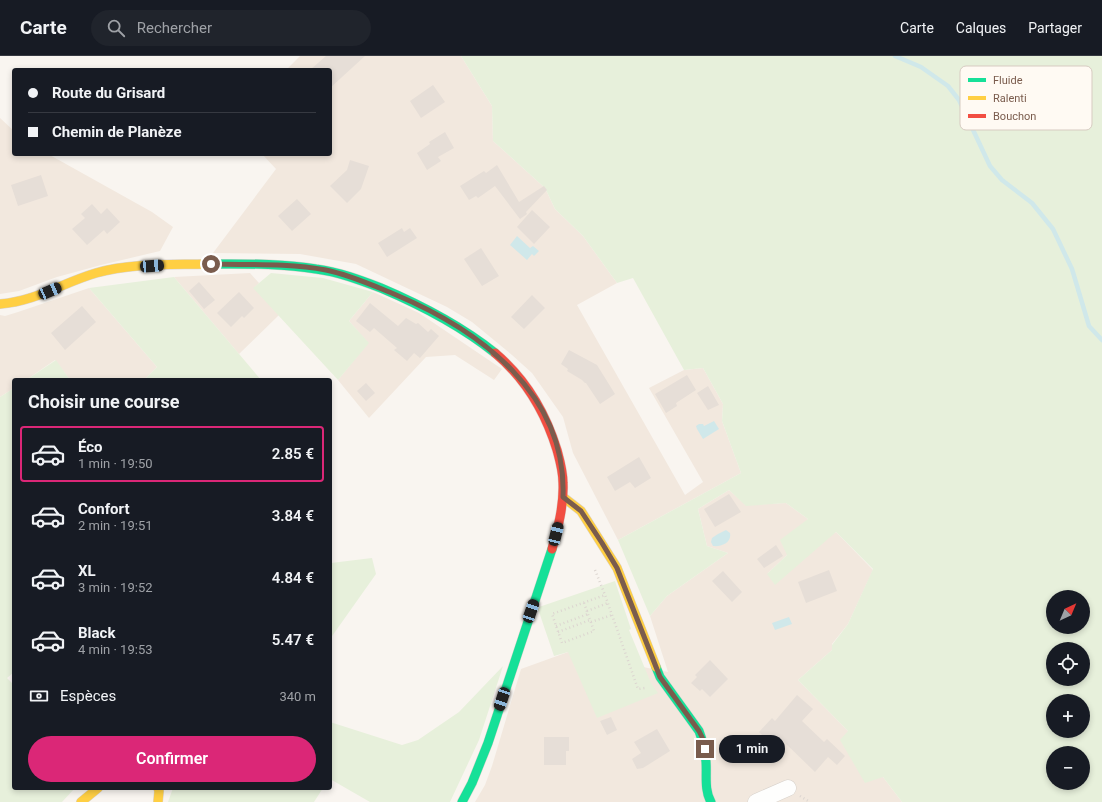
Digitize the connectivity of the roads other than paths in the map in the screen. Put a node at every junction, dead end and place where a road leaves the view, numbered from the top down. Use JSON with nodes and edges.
{"nodes":[{"id":1,"x":0,"y":304,"type":"edge"},
{"id":2,"x":563,"y":497,"type":"junction"},
{"id":3,"x":788,"y":788,"type":"dead end"},
{"id":4,"x":96,"y":790,"type":"edge"},
{"id":5,"x":158,"y":790,"type":"edge"},
{"id":6,"x":81,"y":802,"type":"edge"},
{"id":7,"x":158,"y":802,"type":"edge"},
{"id":8,"x":462,"y":802,"type":"edge"},
{"id":9,"x":711,"y":802,"type":"edge"},
{"id":10,"x":756,"y":802,"type":"edge"}],
"edges":[{"from":1,"to":2,"type":"street"},
{"from":2,"to":8,"type":"street"},
{"from":2,"to":9,"type":"street"},
{"from":3,"to":10,"type":"street"},
{"from":4,"to":6,"type":"street"},
{"from":5,"to":7,"type":"street"}]}
